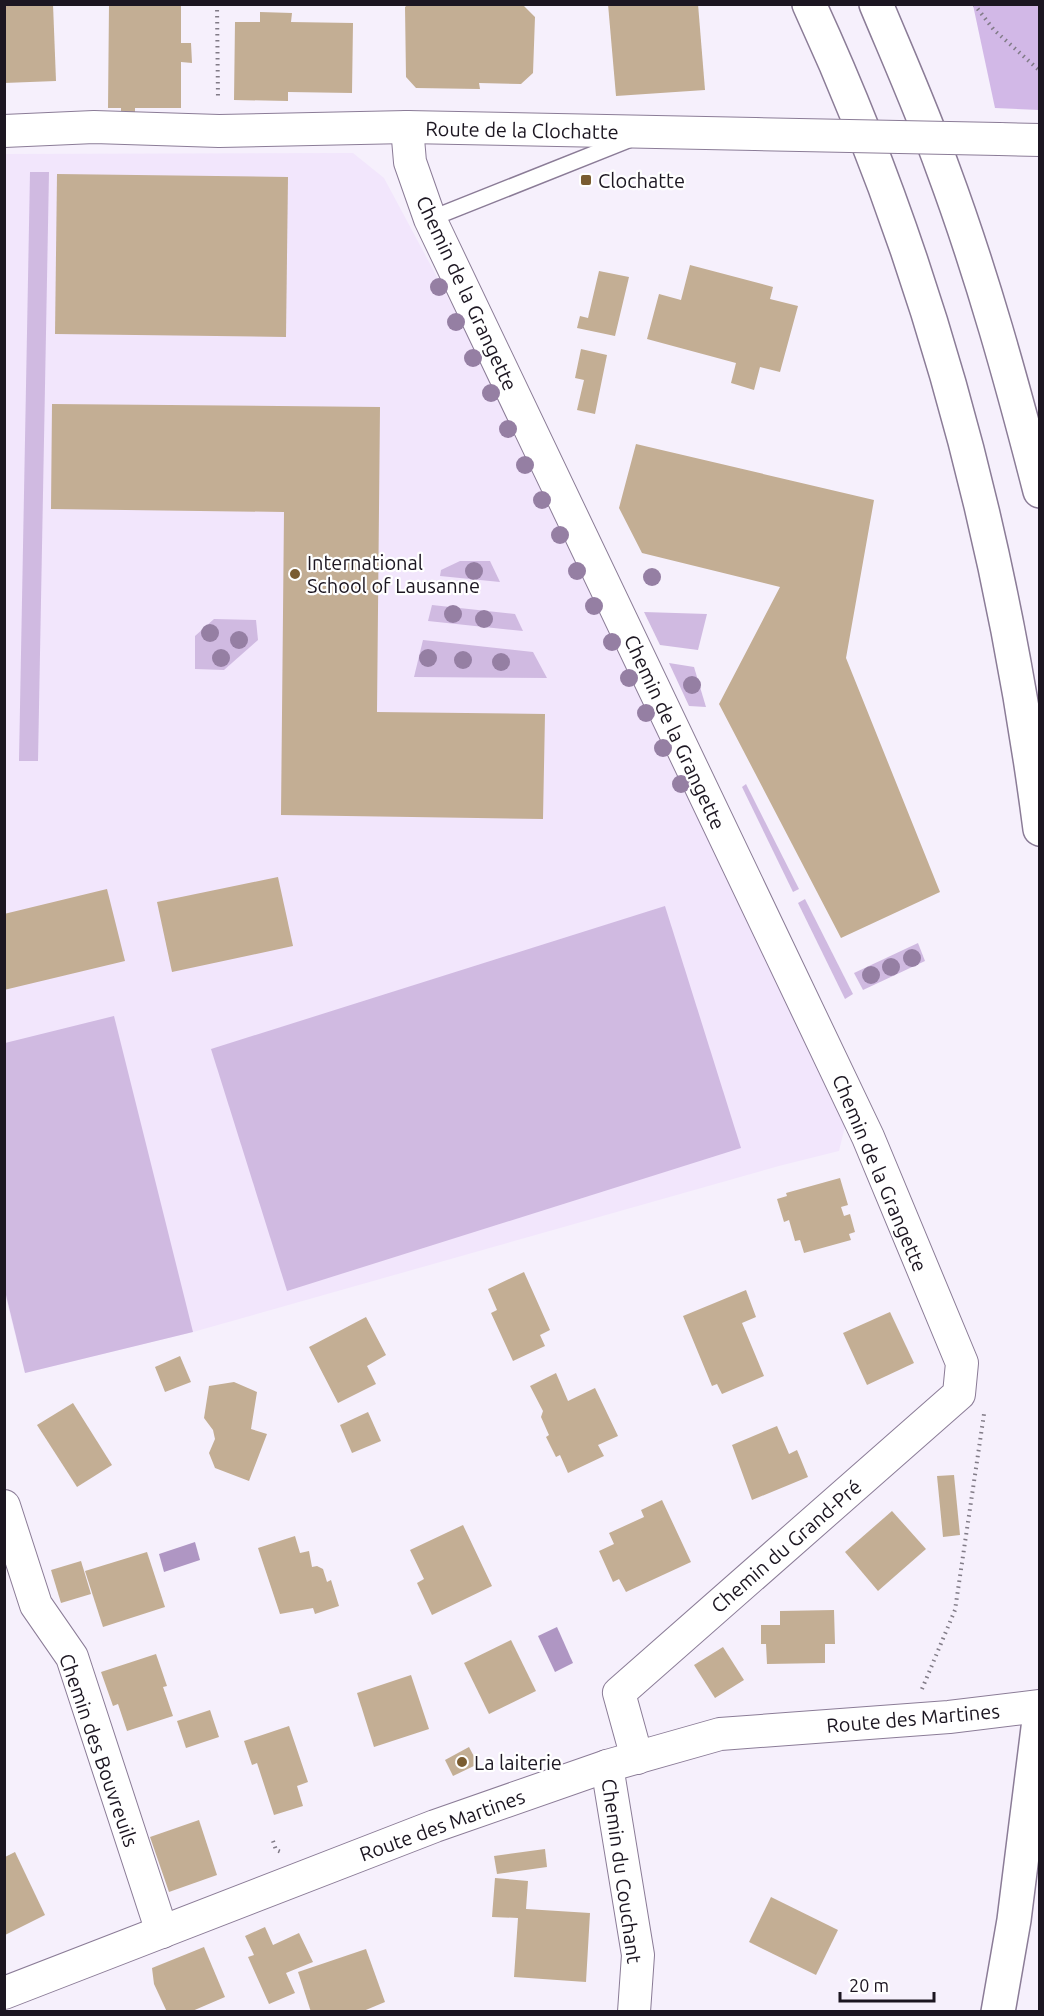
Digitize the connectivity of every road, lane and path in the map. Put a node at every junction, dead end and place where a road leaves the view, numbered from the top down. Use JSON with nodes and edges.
{"nodes":[{"id":1,"x":217,"y":4,"type":"edge"},
{"id":2,"x":809,"y":4,"type":"edge"},
{"id":3,"x":876,"y":4,"type":"edge"},
{"id":4,"x":974,"y":4,"type":"edge"},
{"id":5,"x":1040,"y":71,"type":"edge"},
{"id":6,"x":407,"y":127,"type":"junction"},
{"id":7,"x":219,"y":130,"type":"junction"},
{"id":8,"x":4,"y":131,"type":"edge"},
{"id":9,"x":645,"y":133,"type":"junction"},
{"id":10,"x":1040,"y":140,"type":"edge"},
{"id":11,"x":430,"y":219,"type":"junction"},
{"id":12,"x":1040,"y":491,"type":"edge"},
{"id":13,"x":1040,"y":829,"type":"edge"},
{"id":14,"x":950,"y":1336,"type":"joint"},
{"id":15,"x":986,"y":1407,"type":"dead end"},
{"id":16,"x":4,"y":1506,"type":"edge"},
{"id":17,"x":1040,"y":1706,"type":"edge"},
{"id":18,"x":1040,"y":1712,"type":"edge"},
{"id":19,"x":917,"y":1719,"type":"junction"},
{"id":20,"x":637,"y":1758,"type":"junction"},
{"id":21,"x":607,"y":1766,"type":"junction"},
{"id":22,"x":162,"y":1932,"type":"junction"},
{"id":23,"x":4,"y":1993,"type":"edge"},
{"id":24,"x":634,"y":2012,"type":"edge"},
{"id":25,"x":998,"y":2012,"type":"edge"}],
"edges":[{"from":1,"to":7,"type":"path"},
{"from":2,"to":13,"type":"highway"},
{"from":3,"to":12,"type":"highway"},
{"from":4,"to":5,"type":"path"},
{"from":6,"to":7,"type":"street","name":"Route de la Clochatte"},
{"from":6,"to":9,"type":"street","name":"Route de la Clochatte"},
{"from":6,"to":11,"type":"street","name":"Chemin de la Grangette"},
{"from":7,"to":8,"type":"street","name":"Route de la Clochatte"},
{"from":9,"to":10,"type":"street","name":"Route de la Clochatte","bridge":true},
{"from":9,"to":11,"type":"lane"},
{"from":11,"to":14,"type":"street","name":"Chemin de la Grangette"},
{"from":14,"to":20,"type":"street","name":"Chemin du Grand-Pré"},
{"from":15,"to":19,"type":"path"},
{"from":16,"to":22,"type":"street","name":"Chemin des Bouvreuils"},
{"from":17,"to":19,"type":"street","name":"Route des Martines"},
{"from":18,"to":25,"type":"highway"},
{"from":19,"to":20,"type":"street","name":"Route des Martines"},
{"from":20,"to":21,"type":"street","name":"Route des Martines"},
{"from":21,"to":22,"type":"street","name":"Route des Martines"},
{"from":21,"to":24,"type":"street","name":"Chemin du Couchant"},
{"from":22,"to":23,"type":"street","name":"Route des Martines"}]}
